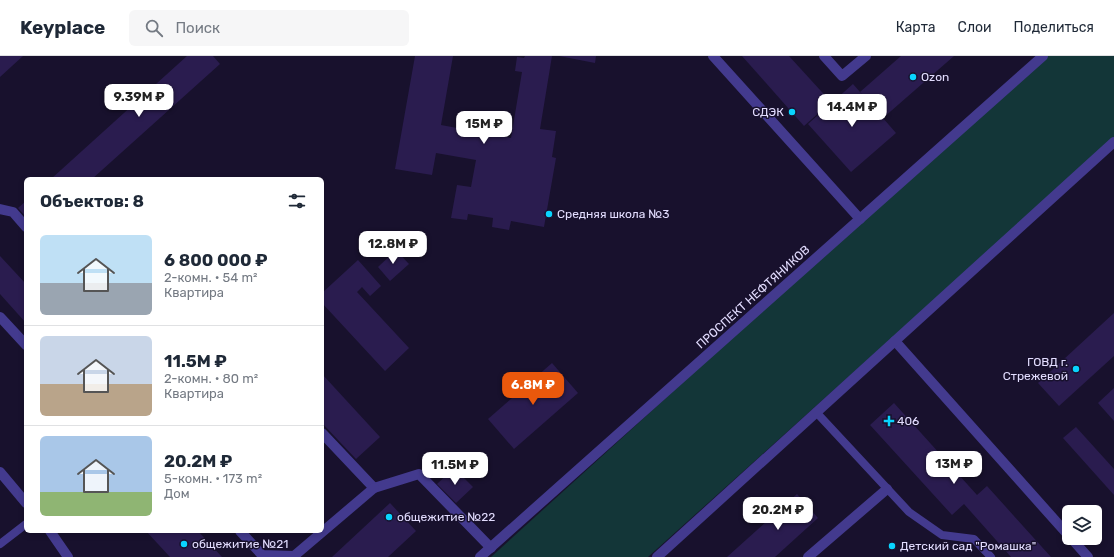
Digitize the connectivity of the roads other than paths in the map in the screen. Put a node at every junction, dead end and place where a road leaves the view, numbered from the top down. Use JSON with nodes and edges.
{"nodes":[{"id":1,"x":712,"y":56,"type":"edge"},
{"id":2,"x":824,"y":56,"type":"edge"},
{"id":3,"x":866,"y":56,"type":"edge"},
{"id":4,"x":1043,"y":56,"type":"edge"},
{"id":5,"x":1114,"y":142,"type":"edge"},
{"id":6,"x":0,"y":209,"type":"edge"},
{"id":7,"x":860,"y":219,"type":"junction"},
{"id":8,"x":24,"y":225,"type":"edge"},
{"id":9,"x":0,"y":317,"type":"edge"},
{"id":10,"x":895,"y":341,"type":"junction"},
{"id":11,"x":24,"y":343,"type":"edge"},
{"id":12,"x":816,"y":412,"type":"junction"},
{"id":13,"x":324,"y":434,"type":"edge"},
{"id":14,"x":1,"y":474,"type":"edge"},
{"id":15,"x":374,"y":488,"type":"junction"},
{"id":16,"x":887,"y":488,"type":"junction"},
{"id":17,"x":24,"y":501,"type":"edge"},
{"id":18,"x":24,"y":526,"type":"edge"},
{"id":19,"x":1062,"y":528,"type":"edge"},
{"id":20,"x":324,"y":530,"type":"edge"},
{"id":21,"x":51,"y":533,"type":"edge"},
{"id":22,"x":242,"y":533,"type":"edge"},
{"id":23,"x":321,"y":533,"type":"edge"},
{"id":24,"x":0,"y":544,"type":"edge"},
{"id":25,"x":1077,"y":545,"type":"edge"},
{"id":26,"x":491,"y":548,"type":"junction"},
{"id":27,"x":65,"y":556,"type":"edge"},
{"id":28,"x":480,"y":557,"type":"edge"},
{"id":29,"x":657,"y":557,"type":"edge"},
{"id":30,"x":808,"y":557,"type":"edge"},
{"id":31,"x":991,"y":557,"type":"edge"},
{"id":32,"x":1088,"y":557,"type":"edge"}],
"edges":[{"from":1,"to":7,"type":"street"},
{"from":2,"to":3,"type":"street"},
{"from":4,"to":7,"type":"street","name":"ПРОСПЕКТ НЕФТЯНИКОВ"},
{"from":5,"to":10,"type":"street"},
{"from":6,"to":8,"type":"street"},
{"from":7,"to":26,"type":"street","name":"ПРОСПЕКТ НЕФТЯНИКОВ"},
{"from":9,"to":11,"type":"street"},
{"from":10,"to":12,"type":"street"},
{"from":10,"to":19,"type":"street"},
{"from":12,"to":16,"type":"lane"},
{"from":12,"to":29,"type":"street"},
{"from":13,"to":15,"type":"street"},
{"from":14,"to":17,"type":"street"},
{"from":15,"to":20,"type":"street"},
{"from":15,"to":26,"type":"street"},
{"from":16,"to":30,"type":"street"},
{"from":16,"to":31,"type":"lane"},
{"from":18,"to":24,"type":"lane"},
{"from":21,"to":27,"type":"street"},
{"from":22,"to":23,"type":"street"},
{"from":25,"to":32,"type":"street"},
{"from":26,"to":28,"type":"street","name":"ПРОСПЕКТ НЕФТЯНИКОВ"}]}
